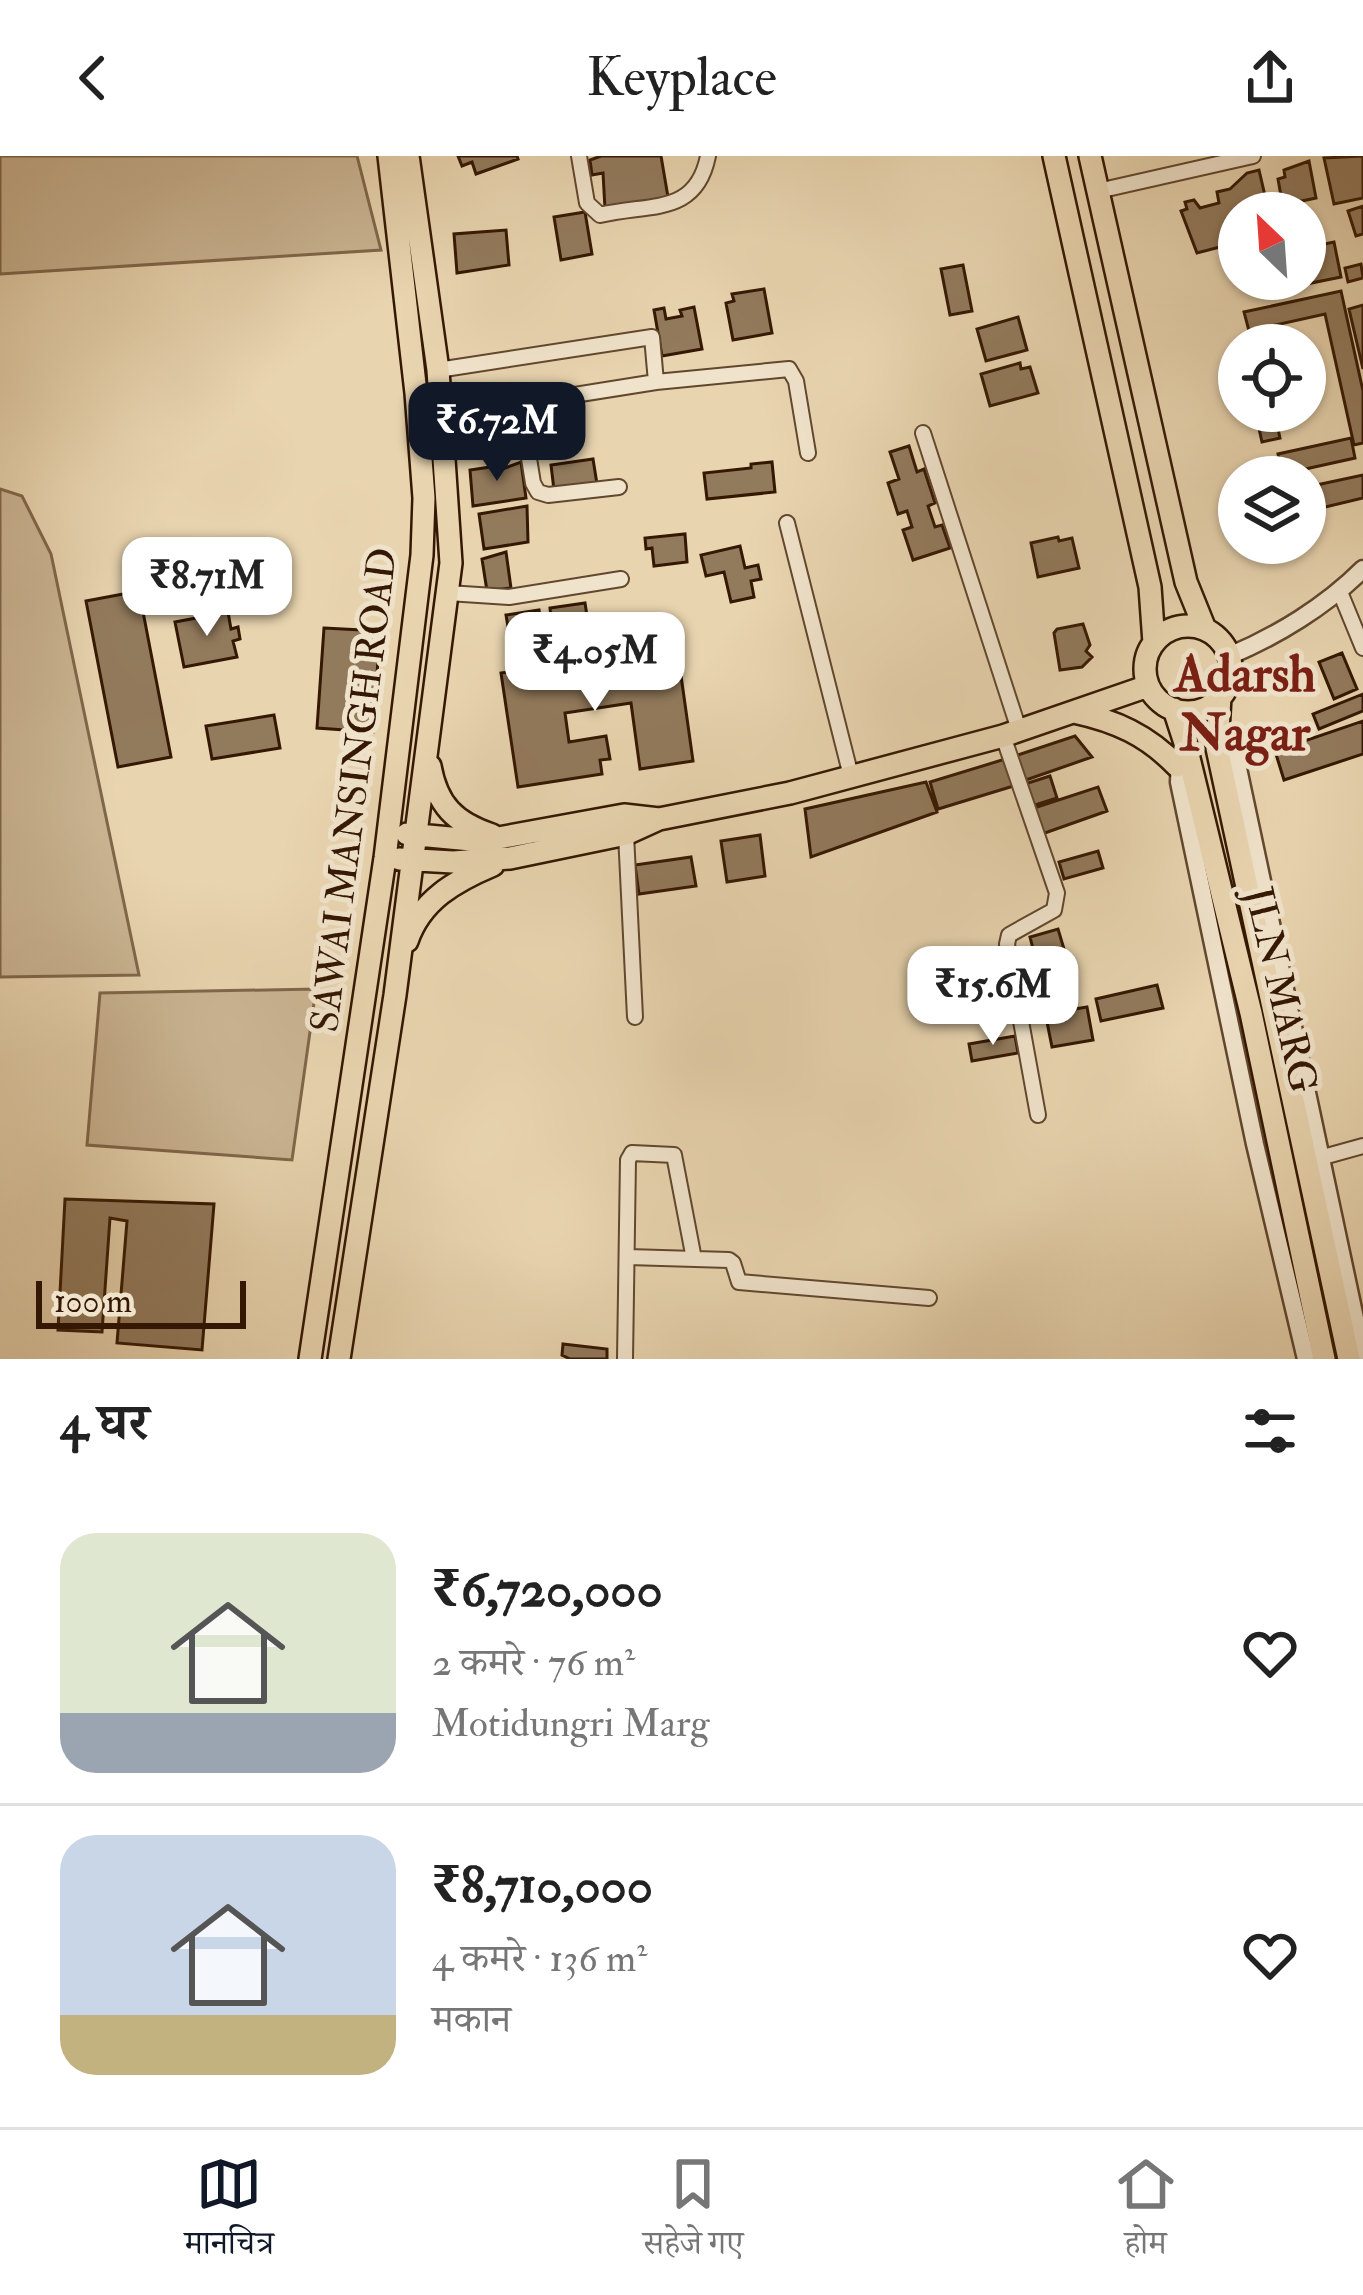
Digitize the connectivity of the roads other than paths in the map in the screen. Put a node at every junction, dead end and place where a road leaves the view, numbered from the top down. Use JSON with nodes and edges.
{"nodes":[{"id":1,"x":389,"y":156,"type":"edge"},
{"id":2,"x":408,"y":156,"type":"edge"},
{"id":3,"x":579,"y":156,"type":"edge"},
{"id":4,"x":708,"y":156,"type":"edge"},
{"id":5,"x":1054,"y":156,"type":"edge"},
{"id":6,"x":1090,"y":156,"type":"edge"},
{"id":7,"x":1253,"y":156,"type":"edge"},
{"id":8,"x":1098,"y":191,"type":"junction"},
{"id":9,"x":438,"y":370,"type":"junction"},
{"id":10,"x":656,"y":382,"type":"junction"},
{"id":11,"x":520,"y":403,"type":"junction"},
{"id":12,"x":442,"y":416,"type":"junction"},
{"id":13,"x":923,"y":433,"type":"dead end"},
{"id":14,"x":808,"y":454,"type":"dead end"},
{"id":15,"x":619,"y":487,"type":"dead end"},
{"id":16,"x":787,"y":523,"type":"dead end"},
{"id":17,"x":1363,"y":569,"type":"edge"},
{"id":18,"x":621,"y":579,"type":"dead end"},
{"id":19,"x":448,"y":592,"type":"junction"},
{"id":20,"x":1340,"y":592,"type":"junction"},
{"id":21,"x":1205,"y":629,"type":"junction"},
{"id":22,"x":1154,"y":643,"type":"junction"},
{"id":23,"x":1363,"y":648,"type":"edge"},
{"id":24,"x":1229,"y":656,"type":"junction"},
{"id":25,"x":1148,"y":686,"type":"junction"},
{"id":26,"x":1220,"y":697,"type":"junction"},
{"id":27,"x":1174,"y":710,"type":"junction"},
{"id":28,"x":1072,"y":712,"type":"junction"},
{"id":29,"x":1011,"y":733,"type":"junction"},
{"id":30,"x":426,"y":748,"type":"junction"},
{"id":31,"x":1182,"y":756,"type":"junction"},
{"id":32,"x":851,"y":776,"type":"junction"},
{"id":33,"x":659,"y":819,"type":"junction"},
{"id":34,"x":388,"y":830,"type":"junction"},
{"id":35,"x":626,"y":834,"type":"junction"},
{"id":36,"x":417,"y":836,"type":"junction"},
{"id":37,"x":508,"y":849,"type":"junction"},
{"id":38,"x":385,"y":858,"type":"junction"},
{"id":39,"x":413,"y":861,"type":"junction"},
{"id":40,"x":398,"y":968,"type":"junction"},
{"id":41,"x":634,"y":1017,"type":"dead end"},
{"id":42,"x":1039,"y":1115,"type":"dead end"},
{"id":43,"x":1363,"y":1146,"type":"edge"},
{"id":44,"x":1313,"y":1160,"type":"junction"},
{"id":45,"x":628,"y":1257,"type":"junction"},
{"id":46,"x":694,"y":1259,"type":"junction"},
{"id":47,"x":1347,"y":1285,"type":"edge"},
{"id":48,"x":929,"y":1298,"type":"dead end"},
{"id":49,"x":1363,"y":1356,"type":"edge"},
{"id":50,"x":310,"y":1359,"type":"edge"},
{"id":51,"x":338,"y":1359,"type":"edge"},
{"id":52,"x":625,"y":1359,"type":"edge"},
{"id":53,"x":1306,"y":1359,"type":"edge"},
{"id":54,"x":1324,"y":1359,"type":"edge"},
{"id":55,"x":1348,"y":1359,"type":"edge"}],
"edges":[{"from":1,"to":34,"type":"main road","name":"SAWAI MANSINGH ROAD"},
{"from":2,"to":9,"type":"main road"},
{"from":3,"to":4,"type":"street"},
{"from":5,"to":22,"type":"main road"},
{"from":6,"to":8,"type":"main road"},
{"from":7,"to":8,"type":"street"},
{"from":8,"to":21,"type":"main road"},
{"from":9,"to":10,"type":"street"},
{"from":9,"to":12,"type":"main road"},
{"from":10,"to":11,"type":"street"},
{"from":10,"to":14,"type":"street"},
{"from":11,"to":12,"type":"street"},
{"from":11,"to":15,"type":"street"},
{"from":12,"to":19,"type":"main road"},
{"from":13,"to":29,"type":"street"},
{"from":16,"to":32,"type":"street"},
{"from":17,"to":20,"type":"street"},
{"from":18,"to":19,"type":"street"},
{"from":19,"to":30,"type":"main road"},
{"from":20,"to":23,"type":"street"},
{"from":20,"to":24,"type":"street"},
{"from":21,"to":22,"type":"main road"},
{"from":21,"to":24,"type":"main road"},
{"from":22,"to":25,"type":"main road"},
{"from":24,"to":26,"type":"main road"},
{"from":25,"to":27,"type":"main road"},
{"from":25,"to":28,"type":"main road"},
{"from":26,"to":27,"type":"main road"},
{"from":26,"to":44,"type":"main road","name":"JLN MARG"},
{"from":27,"to":31,"type":"main road","name":"JLN MARG"},
{"from":28,"to":29,"type":"main road"},
{"from":28,"to":31,"type":"main road"},
{"from":29,"to":32,"type":"main road"},
{"from":29,"to":42,"type":"street"},
{"from":30,"to":36,"type":"main road"},
{"from":30,"to":37,"type":"main road"},
{"from":31,"to":53,"type":"street"},
{"from":31,"to":54,"type":"main road","name":"JLN MARG"},
{"from":32,"to":33,"type":"main road"},
{"from":33,"to":35,"type":"main road"},
{"from":33,"to":37,"type":"main road"},
{"from":34,"to":36,"type":"main road"},
{"from":34,"to":38,"type":"main road","name":"SAWAI MANSINGH ROAD"},
{"from":35,"to":37,"type":"main road"},
{"from":35,"to":41,"type":"street"},
{"from":36,"to":37,"type":"main road"},
{"from":36,"to":39,"type":"main road"},
{"from":37,"to":39,"type":"main road"},
{"from":37,"to":40,"type":"main road"},
{"from":38,"to":39,"type":"main road"},
{"from":38,"to":50,"type":"main road","name":"SAWAI MANSINGH ROAD"},
{"from":39,"to":40,"type":"main road"},
{"from":40,"to":51,"type":"main road"},
{"from":43,"to":44,"type":"street"},
{"from":44,"to":47,"type":"main road","name":"JLN MARG"},
{"from":45,"to":46,"type":"street"},
{"from":45,"to":46,"type":"street"},
{"from":45,"to":52,"type":"street"},
{"from":46,"to":48,"type":"street"},
{"from":47,"to":49,"type":"street"},
{"from":47,"to":55,"type":"main road","name":"JLN MARG"}]}
